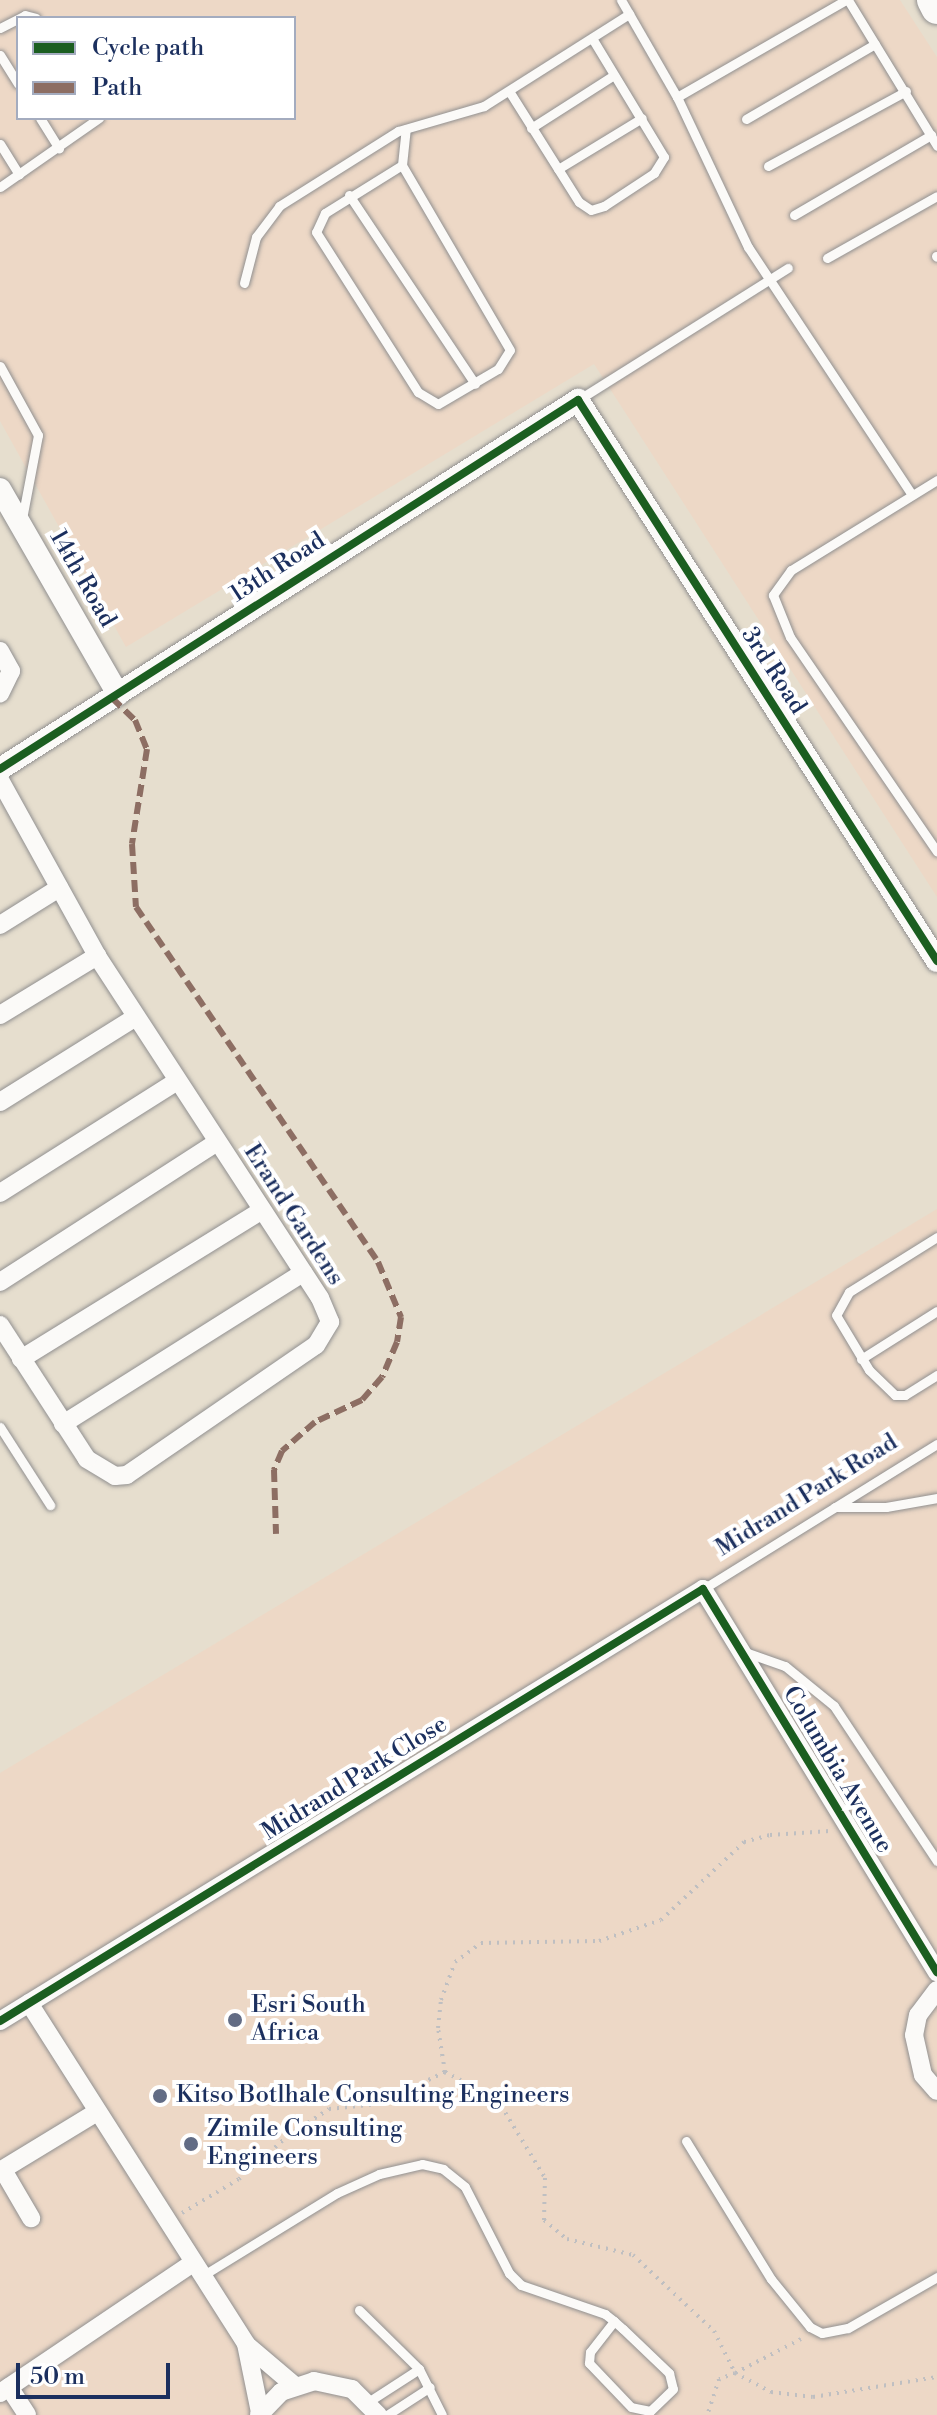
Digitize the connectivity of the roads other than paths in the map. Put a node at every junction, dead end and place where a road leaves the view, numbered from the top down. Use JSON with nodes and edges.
{"nodes":[{"id":1,"x":621,"y":0,"type":"edge"},
{"id":2,"x":847,"y":0,"type":"edge"},
{"id":3,"x":933,"y":0,"type":"edge"},
{"id":4,"x":937,"y":8,"type":"edge"},
{"id":5,"x":629,"y":14,"type":"junction"},
{"id":6,"x":592,"y":38,"type":"junction"},
{"id":7,"x":875,"y":44,"type":"junction"},
{"id":8,"x":0,"y":55,"type":"edge"},
{"id":9,"x":614,"y":75,"type":"junction"},
{"id":10,"x":16,"y":81,"type":"edge"},
{"id":11,"x":509,"y":91,"type":"junction"},
{"id":12,"x":906,"y":91,"type":"junction"},
{"id":13,"x":677,"y":97,"type":"junction"},
{"id":14,"x":642,"y":118,"type":"junction"},
{"id":15,"x":746,"y":119,"type":"dead end"},
{"id":16,"x":41,"y":120,"type":"edge"},
{"id":17,"x":96,"y":120,"type":"edge"},
{"id":18,"x":531,"y":128,"type":"junction"},
{"id":19,"x":406,"y":129,"type":"junction"},
{"id":20,"x":931,"y":135,"type":"junction"},
{"id":21,"x":0,"y":144,"type":"edge"},
{"id":22,"x":937,"y":146,"type":"edge"},
{"id":23,"x":59,"y":149,"type":"junction"},
{"id":24,"x":402,"y":165,"type":"junction"},
{"id":25,"x":768,"y":166,"type":"dead end"},
{"id":26,"x":558,"y":169,"type":"junction"},
{"id":27,"x":19,"y":175,"type":"junction"},
{"id":28,"x":0,"y":187,"type":"edge"},
{"id":29,"x":349,"y":195,"type":"junction"},
{"id":30,"x":937,"y":196,"type":"edge"},
{"id":31,"x":794,"y":215,"type":"dead end"},
{"id":32,"x":827,"y":258,"type":"dead end"},
{"id":33,"x":788,"y":268,"type":"dead end"},
{"id":34,"x":769,"y":280,"type":"junction"},
{"id":35,"x":244,"y":283,"type":"dead end"},
{"id":36,"x":0,"y":366,"type":"edge"},
{"id":37,"x":475,"y":384,"type":"junction"},
{"id":38,"x":578,"y":400,"type":"junction"},
{"id":39,"x":937,"y":480,"type":"edge"},
{"id":40,"x":0,"y":489,"type":"edge"},
{"id":41,"x":912,"y":495,"type":"junction"},
{"id":42,"x":21,"y":525,"type":"junction"},
{"id":43,"x":0,"y":651,"type":"edge"},
{"id":44,"x":0,"y":694,"type":"edge"},
{"id":45,"x":118,"y":694,"type":"junction"},
{"id":46,"x":0,"y":769,"type":"edge"},
{"id":47,"x":0,"y":780,"type":"edge"},
{"id":48,"x":937,"y":852,"type":"edge"},
{"id":49,"x":59,"y":888,"type":"junction"},
{"id":50,"x":0,"y":925,"type":"edge"},
{"id":51,"x":97,"y":956,"type":"junction"},
{"id":52,"x":937,"y":961,"type":"edge"},
{"id":53,"x":0,"y":1015,"type":"edge"},
{"id":54,"x":136,"y":1017,"type":"junction"},
{"id":55,"x":177,"y":1081,"type":"junction"},
{"id":56,"x":0,"y":1102,"type":"edge"},
{"id":57,"x":217,"y":1142,"type":"junction"},
{"id":58,"x":0,"y":1193,"type":"edge"},
{"id":59,"x":262,"y":1210,"type":"junction"},
{"id":60,"x":937,"y":1237,"type":"edge"},
{"id":61,"x":303,"y":1273,"type":"junction"},
{"id":62,"x":0,"y":1282,"type":"edge"},
{"id":63,"x":937,"y":1311,"type":"edge"},
{"id":64,"x":0,"y":1325,"type":"edge"},
{"id":65,"x":21,"y":1359,"type":"junction"},
{"id":66,"x":861,"y":1359,"type":"junction"},
{"id":67,"x":937,"y":1375,"type":"edge"},
{"id":68,"x":63,"y":1424,"type":"junction"},
{"id":69,"x":0,"y":1427,"type":"edge"},
{"id":70,"x":937,"y":1444,"type":"edge"},
{"id":71,"x":937,"y":1498,"type":"edge"},
{"id":72,"x":50,"y":1505,"type":"dead end"},
{"id":73,"x":835,"y":1507,"type":"junction"},
{"id":74,"x":703,"y":1589,"type":"junction"},
{"id":75,"x":741,"y":1652,"type":"junction"},
{"id":76,"x":937,"y":1861,"type":"edge"},
{"id":77,"x":937,"y":1972,"type":"edge"},
{"id":78,"x":937,"y":1990,"type":"edge"},
{"id":79,"x":29,"y":2003,"type":"junction"},
{"id":80,"x":0,"y":2021,"type":"edge"},
{"id":81,"x":937,"y":2091,"type":"edge"},
{"id":82,"x":97,"y":2112,"type":"junction"},
{"id":83,"x":686,"y":2141,"type":"dead end"},
{"id":84,"x":1,"y":2171,"type":"edge"},
{"id":85,"x":31,"y":2218,"type":"dead end"},
{"id":86,"x":198,"y":2269,"type":"junction"},
{"id":87,"x":937,"y":2277,"type":"edge"},
{"id":88,"x":359,"y":2310,"type":"dead end"},
{"id":89,"x":614,"y":2321,"type":"junction"},
{"id":90,"x":246,"y":2344,"type":"junction"},
{"id":91,"x":419,"y":2369,"type":"junction"},
{"id":92,"x":294,"y":2385,"type":"junction"},
{"id":93,"x":430,"y":2387,"type":"junction"},
{"id":94,"x":5,"y":2390,"type":"edge"},
{"id":95,"x":373,"y":2408,"type":"edge"},
{"id":96,"x":260,"y":2414,"type":"edge"},
{"id":97,"x":27,"y":2415,"type":"edge"},
{"id":98,"x":387,"y":2415,"type":"edge"},
{"id":99,"x":442,"y":2415,"type":"edge"}],
"edges":[{"from":1,"to":5,"type":"lane"},
{"from":2,"to":7,"type":"lane"},
{"from":2,"to":13,"type":"lane"},
{"from":3,"to":4,"type":"highway"},
{"from":5,"to":6,"type":"lane"},
{"from":5,"to":13,"type":"lane"},
{"from":6,"to":9,"type":"lane"},
{"from":6,"to":11,"type":"lane"},
{"from":7,"to":12,"type":"lane"},
{"from":7,"to":15,"type":"lane"},
{"from":8,"to":10,"type":"lane"},
{"from":9,"to":14,"type":"lane"},
{"from":9,"to":18,"type":"lane"},
{"from":11,"to":18,"type":"lane"},
{"from":11,"to":19,"type":"lane"},
{"from":12,"to":20,"type":"lane"},
{"from":12,"to":25,"type":"lane"},
{"from":13,"to":34,"type":"lane"},
{"from":14,"to":26,"type":"lane"},
{"from":14,"to":26,"type":"lane"},
{"from":16,"to":23,"type":"lane"},
{"from":17,"to":23,"type":"lane"},
{"from":18,"to":26,"type":"lane"},
{"from":19,"to":24,"type":"lane"},
{"from":19,"to":35,"type":"lane"},
{"from":20,"to":22,"type":"lane"},
{"from":20,"to":31,"type":"lane"},
{"from":21,"to":27,"type":"lane"},
{"from":23,"to":27,"type":"lane"},
{"from":24,"to":29,"type":"lane"},
{"from":24,"to":37,"type":"lane"},
{"from":27,"to":28,"type":"lane"},
{"from":29,"to":37,"type":"lane"},
{"from":29,"to":37,"type":"lane"},
{"from":30,"to":32,"type":"lane"},
{"from":33,"to":34,"type":"lane","name":"13th Road"},
{"from":34,"to":38,"type":"lane","name":"13th Road"},
{"from":34,"to":41,"type":"lane"},
{"from":36,"to":42,"type":"lane"},
{"from":38,"to":45,"type":"street","name":"13th Road"},
{"from":38,"to":52,"type":"street","name":"3rd Road"},
{"from":39,"to":41,"type":"lane"},
{"from":40,"to":42,"type":"street","name":"14th Road"},
{"from":41,"to":48,"type":"lane"},
{"from":42,"to":45,"type":"street","name":"14th Road"},
{"from":43,"to":44,"type":"street"},
{"from":45,"to":46,"type":"street","name":"13th Road"},
{"from":47,"to":49,"type":"street","name":"Erand Gardens"},
{"from":49,"to":50,"type":"street"},
{"from":49,"to":51,"type":"street","name":"Erand Gardens"},
{"from":51,"to":53,"type":"street"},
{"from":51,"to":54,"type":"street","name":"Erand Gardens"},
{"from":54,"to":55,"type":"street","name":"Erand Gardens"},
{"from":54,"to":56,"type":"street"},
{"from":55,"to":57,"type":"street","name":"Erand Gardens"},
{"from":55,"to":58,"type":"street"},
{"from":57,"to":59,"type":"street","name":"Erand Gardens"},
{"from":57,"to":62,"type":"street"},
{"from":59,"to":61,"type":"street","name":"Erand Gardens"},
{"from":59,"to":65,"type":"street"},
{"from":60,"to":66,"type":"lane"},
{"from":61,"to":68,"type":"street"},
{"from":61,"to":68,"type":"street","name":"Erand Gardens"},
{"from":63,"to":66,"type":"lane"},
{"from":64,"to":65,"type":"street","name":"Erand Gardens"},
{"from":65,"to":68,"type":"street","name":"Erand Gardens"},
{"from":66,"to":67,"type":"lane"},
{"from":69,"to":72,"type":"lane"},
{"from":70,"to":73,"type":"lane","name":"Midrand Park Road"},
{"from":71,"to":73,"type":"lane"},
{"from":73,"to":74,"type":"lane","name":"Midrand Park Road"},
{"from":74,"to":75,"type":"street","name":"Columbia Avenue"},
{"from":74,"to":79,"type":"street","name":"Midrand Park Close"},
{"from":75,"to":76,"type":"lane"},
{"from":75,"to":77,"type":"street","name":"Columbia Avenue"},
{"from":78,"to":81,"type":"street"},
{"from":79,"to":80,"type":"street"},
{"from":79,"to":82,"type":"street"},
{"from":82,"to":84,"type":"street"},
{"from":82,"to":86,"type":"street"},
{"from":83,"to":87,"type":"lane"},
{"from":84,"to":85,"type":"street"},
{"from":86,"to":89,"type":"lane"},
{"from":86,"to":90,"type":"street"},
{"from":86,"to":94,"type":"street"},
{"from":88,"to":91,"type":"lane"},
{"from":89,"to":89,"type":"lane"},
{"from":90,"to":92,"type":"street"},
{"from":90,"to":96,"type":"street"},
{"from":91,"to":93,"type":"lane"},
{"from":91,"to":95,"type":"lane"},
{"from":92,"to":95,"type":"street"},
{"from":92,"to":96,"type":"street"},
{"from":93,"to":98,"type":"lane"},
{"from":93,"to":99,"type":"lane"},
{"from":94,"to":97,"type":"street"}]}
